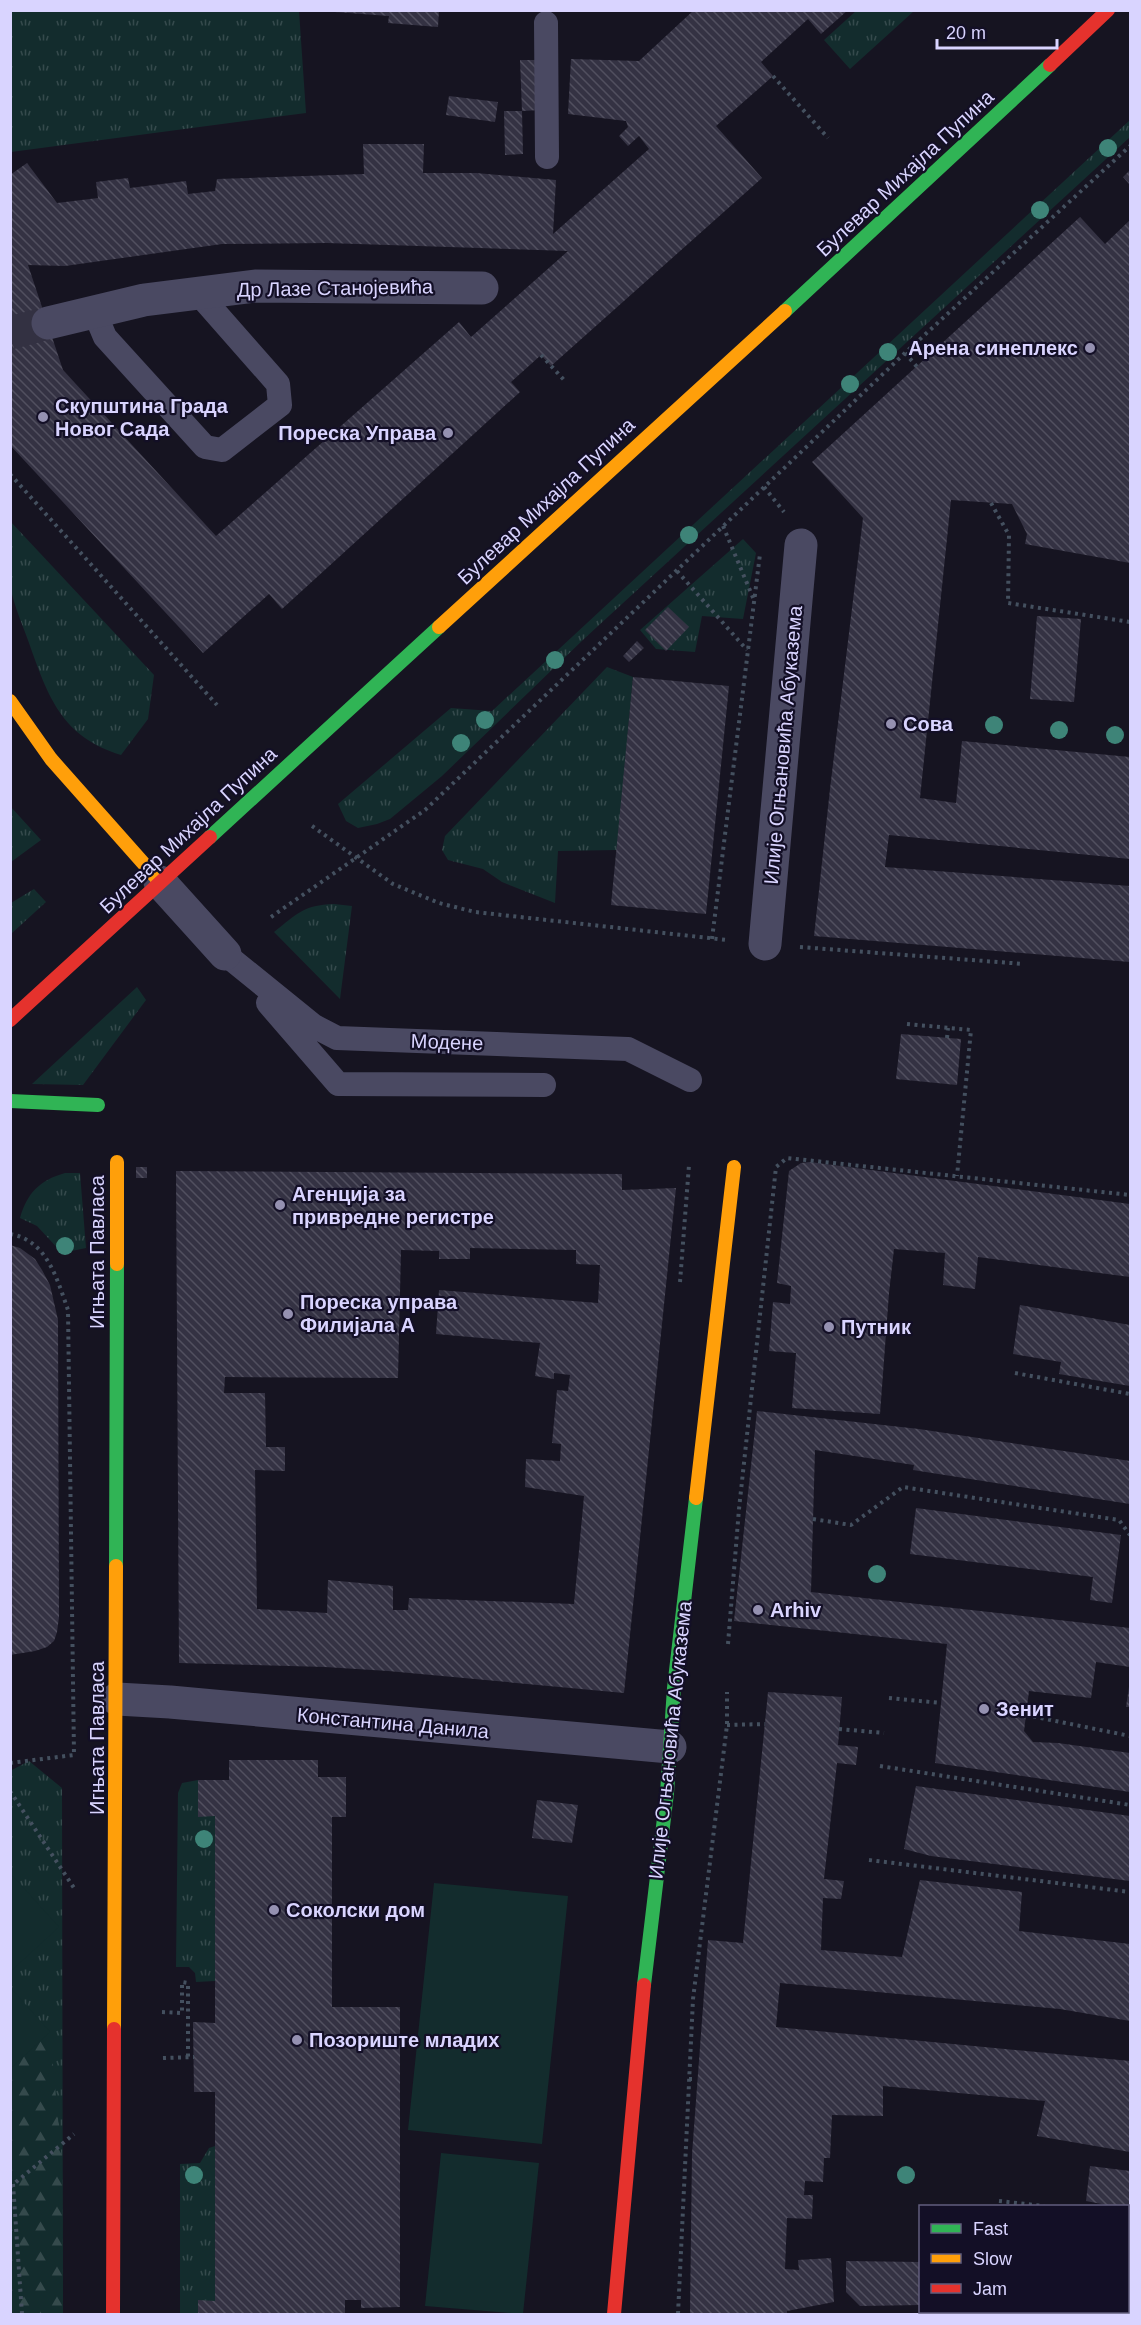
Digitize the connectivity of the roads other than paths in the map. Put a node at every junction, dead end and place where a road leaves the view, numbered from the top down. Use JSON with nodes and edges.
{"nodes":[{"id":1,"x":1108,"y":10,"type":"edge"},
{"id":2,"x":546,"y":23,"type":"dead end"},
{"id":3,"x":547,"y":158,"type":"dead end"},
{"id":4,"x":482,"y":288,"type":"dead end"},
{"id":5,"x":198,"y":293,"type":"junction"},
{"id":6,"x":93,"y":310,"type":"junction"},
{"id":7,"x":48,"y":323,"type":"tunnel mouth"},
{"id":8,"x":801,"y":545,"type":"road end"},
{"id":9,"x":10,"y":701,"type":"edge"},
{"id":10,"x":160,"y":882,"type":"junction"},
{"id":11,"x":765,"y":944,"type":"road end"},
{"id":12,"x":225,"y":954,"type":"junction"},
{"id":13,"x":10,"y":1020,"type":"edge"},
{"id":14,"x":690,"y":1080,"type":"dead end"},
{"id":15,"x":544,"y":1085,"type":"dead end"},
{"id":16,"x":10,"y":1101,"type":"edge"},
{"id":17,"x":98,"y":1105,"type":"dead end"},
{"id":18,"x":117,"y":1162,"type":"dead end"},
{"id":19,"x":734,"y":1167,"type":"dead end"},
{"id":20,"x":117,"y":1699,"type":"junction"},
{"id":21,"x":670,"y":1747,"type":"junction"},
{"id":22,"x":113,"y":2314,"type":"edge"},
{"id":23,"x":614,"y":2314,"type":"edge"}],
"edges":[{"from":1,"to":10,"type":"street","name":"Булевар Михајла Пупина"},
{"from":2,"to":3,"type":"lane"},
{"from":4,"to":5,"type":"street","name":"Др Лазе Станојевића"},
{"from":5,"to":6,"type":"street","name":"Др Лазе Станојевића"},
{"from":5,"to":6,"type":"lane"},
{"from":6,"to":7,"type":"street","name":"Др Лазе Станојевића"},
{"from":8,"to":11,"type":"street","name":"Илије Огњановића Абуказема"},
{"from":9,"to":10,"type":"street"},
{"from":10,"to":12,"type":"street","name":"Модене"},
{"from":10,"to":13,"type":"street","name":"Булевар Михајла Пупина"},
{"from":12,"to":14,"type":"lane","name":"Модене"},
{"from":12,"to":15,"type":"lane","name":"Модене"},
{"from":16,"to":17,"type":"street"},
{"from":18,"to":20,"type":"street","name":"Игњата Павласа"},
{"from":19,"to":21,"type":"street","name":"Илије Огњановића Абуказема"},
{"from":20,"to":21,"type":"street","name":"Константина Данила"},
{"from":20,"to":22,"type":"street","name":"Игњата Павласа"},
{"from":21,"to":23,"type":"street","name":"Илије Огњановића Абуказема"}]}
